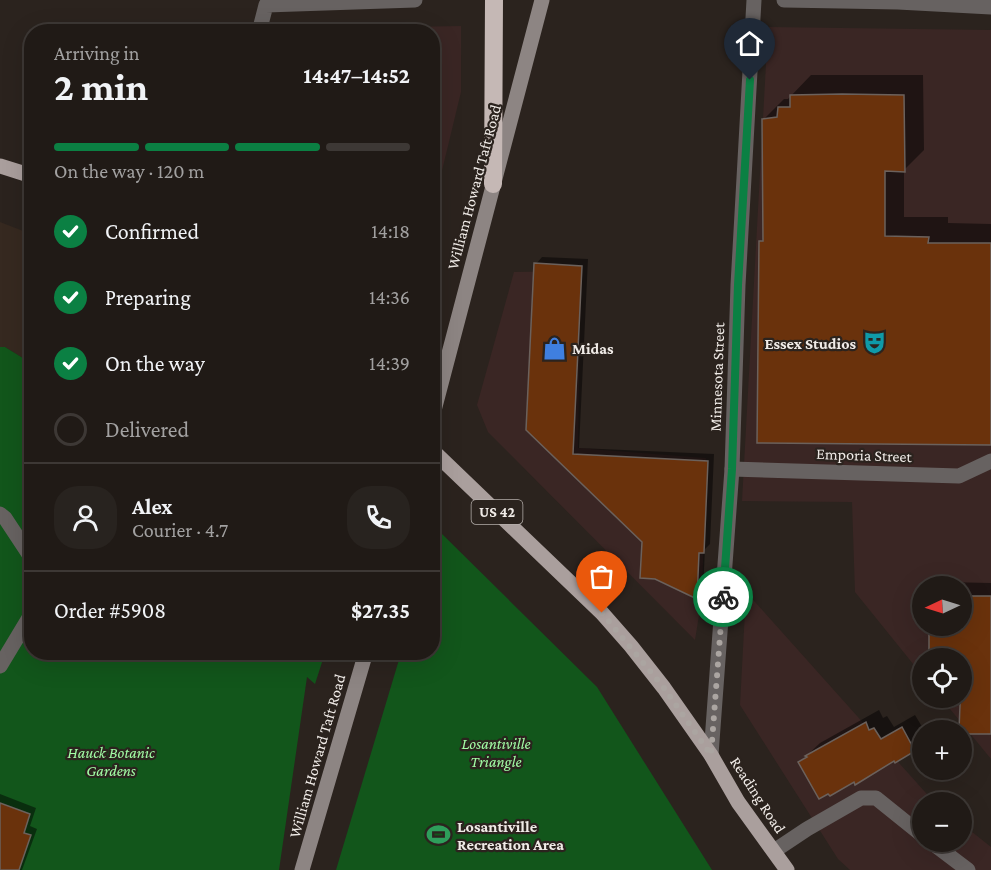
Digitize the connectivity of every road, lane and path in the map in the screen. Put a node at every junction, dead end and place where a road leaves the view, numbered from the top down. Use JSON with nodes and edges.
{"nodes":[{"id":1,"x":415,"y":0,"type":"edge"},
{"id":2,"x":494,"y":0,"type":"edge"},
{"id":3,"x":542,"y":0,"type":"edge"},
{"id":4,"x":754,"y":0,"type":"edge"},
{"id":5,"x":784,"y":0,"type":"edge"},
{"id":6,"x":898,"y":1,"type":"edge"},
{"id":7,"x":991,"y":7,"type":"edge"},
{"id":8,"x":261,"y":24,"type":"edge"},
{"id":9,"x":0,"y":166,"type":"edge"},
{"id":10,"x":24,"y":174,"type":"edge"},
{"id":11,"x":494,"y":184,"type":"junction"},
{"id":12,"x":440,"y":388,"type":"edge"},
{"id":13,"x":440,"y":458,"type":"edge"},
{"id":14,"x":991,"y":461,"type":"edge"},
{"id":15,"x":732,"y":469,"type":"junction"},
{"id":16,"x":0,"y":514,"type":"edge"},
{"id":17,"x":24,"y":547,"type":"edge"},
{"id":18,"x":24,"y":626,"type":"edge"},
{"id":19,"x":364,"y":660,"type":"edge"},
{"id":20,"x":0,"y":666,"type":"edge"},
{"id":21,"x":711,"y":755,"type":"junction"},
{"id":22,"x":912,"y":826,"type":"edge"},
{"id":23,"x":774,"y":851,"type":"junction"},
{"id":24,"x":944,"y":852,"type":"edge"},
{"id":25,"x":302,"y":870,"type":"edge"},
{"id":26,"x":787,"y":870,"type":"edge"},
{"id":27,"x":968,"y":870,"type":"edge"}],
"edges":[{"from":1,"to":8,"type":"street"},
{"from":2,"to":11,"type":"highway"},
{"from":3,"to":11,"type":"main road","name":"William Howard Taft Road"},
{"from":4,"to":15,"type":"street","name":"Minnesota Street"},
{"from":5,"to":6,"type":"street"},
{"from":6,"to":7,"type":"street"},
{"from":9,"to":10,"type":"main road"},
{"from":11,"to":12,"type":"main road","name":"William Howard Taft Road"},
{"from":13,"to":21,"type":"main road","name":"Reading Road","number":"US 42"},
{"from":14,"to":15,"type":"street","name":"Emporia Street"},
{"from":15,"to":21,"type":"street","name":"Minnesota Street"},
{"from":16,"to":17,"type":"street"},
{"from":18,"to":20,"type":"street"},
{"from":19,"to":25,"type":"main road","name":"William Howard Taft Road"},
{"from":21,"to":23,"type":"main road","name":"Reading Road","number":"US 42"},
{"from":22,"to":23,"type":"street"},
{"from":23,"to":26,"type":"main road","name":"Reading Road","number":"US 42"},
{"from":24,"to":27,"type":"street"}]}
